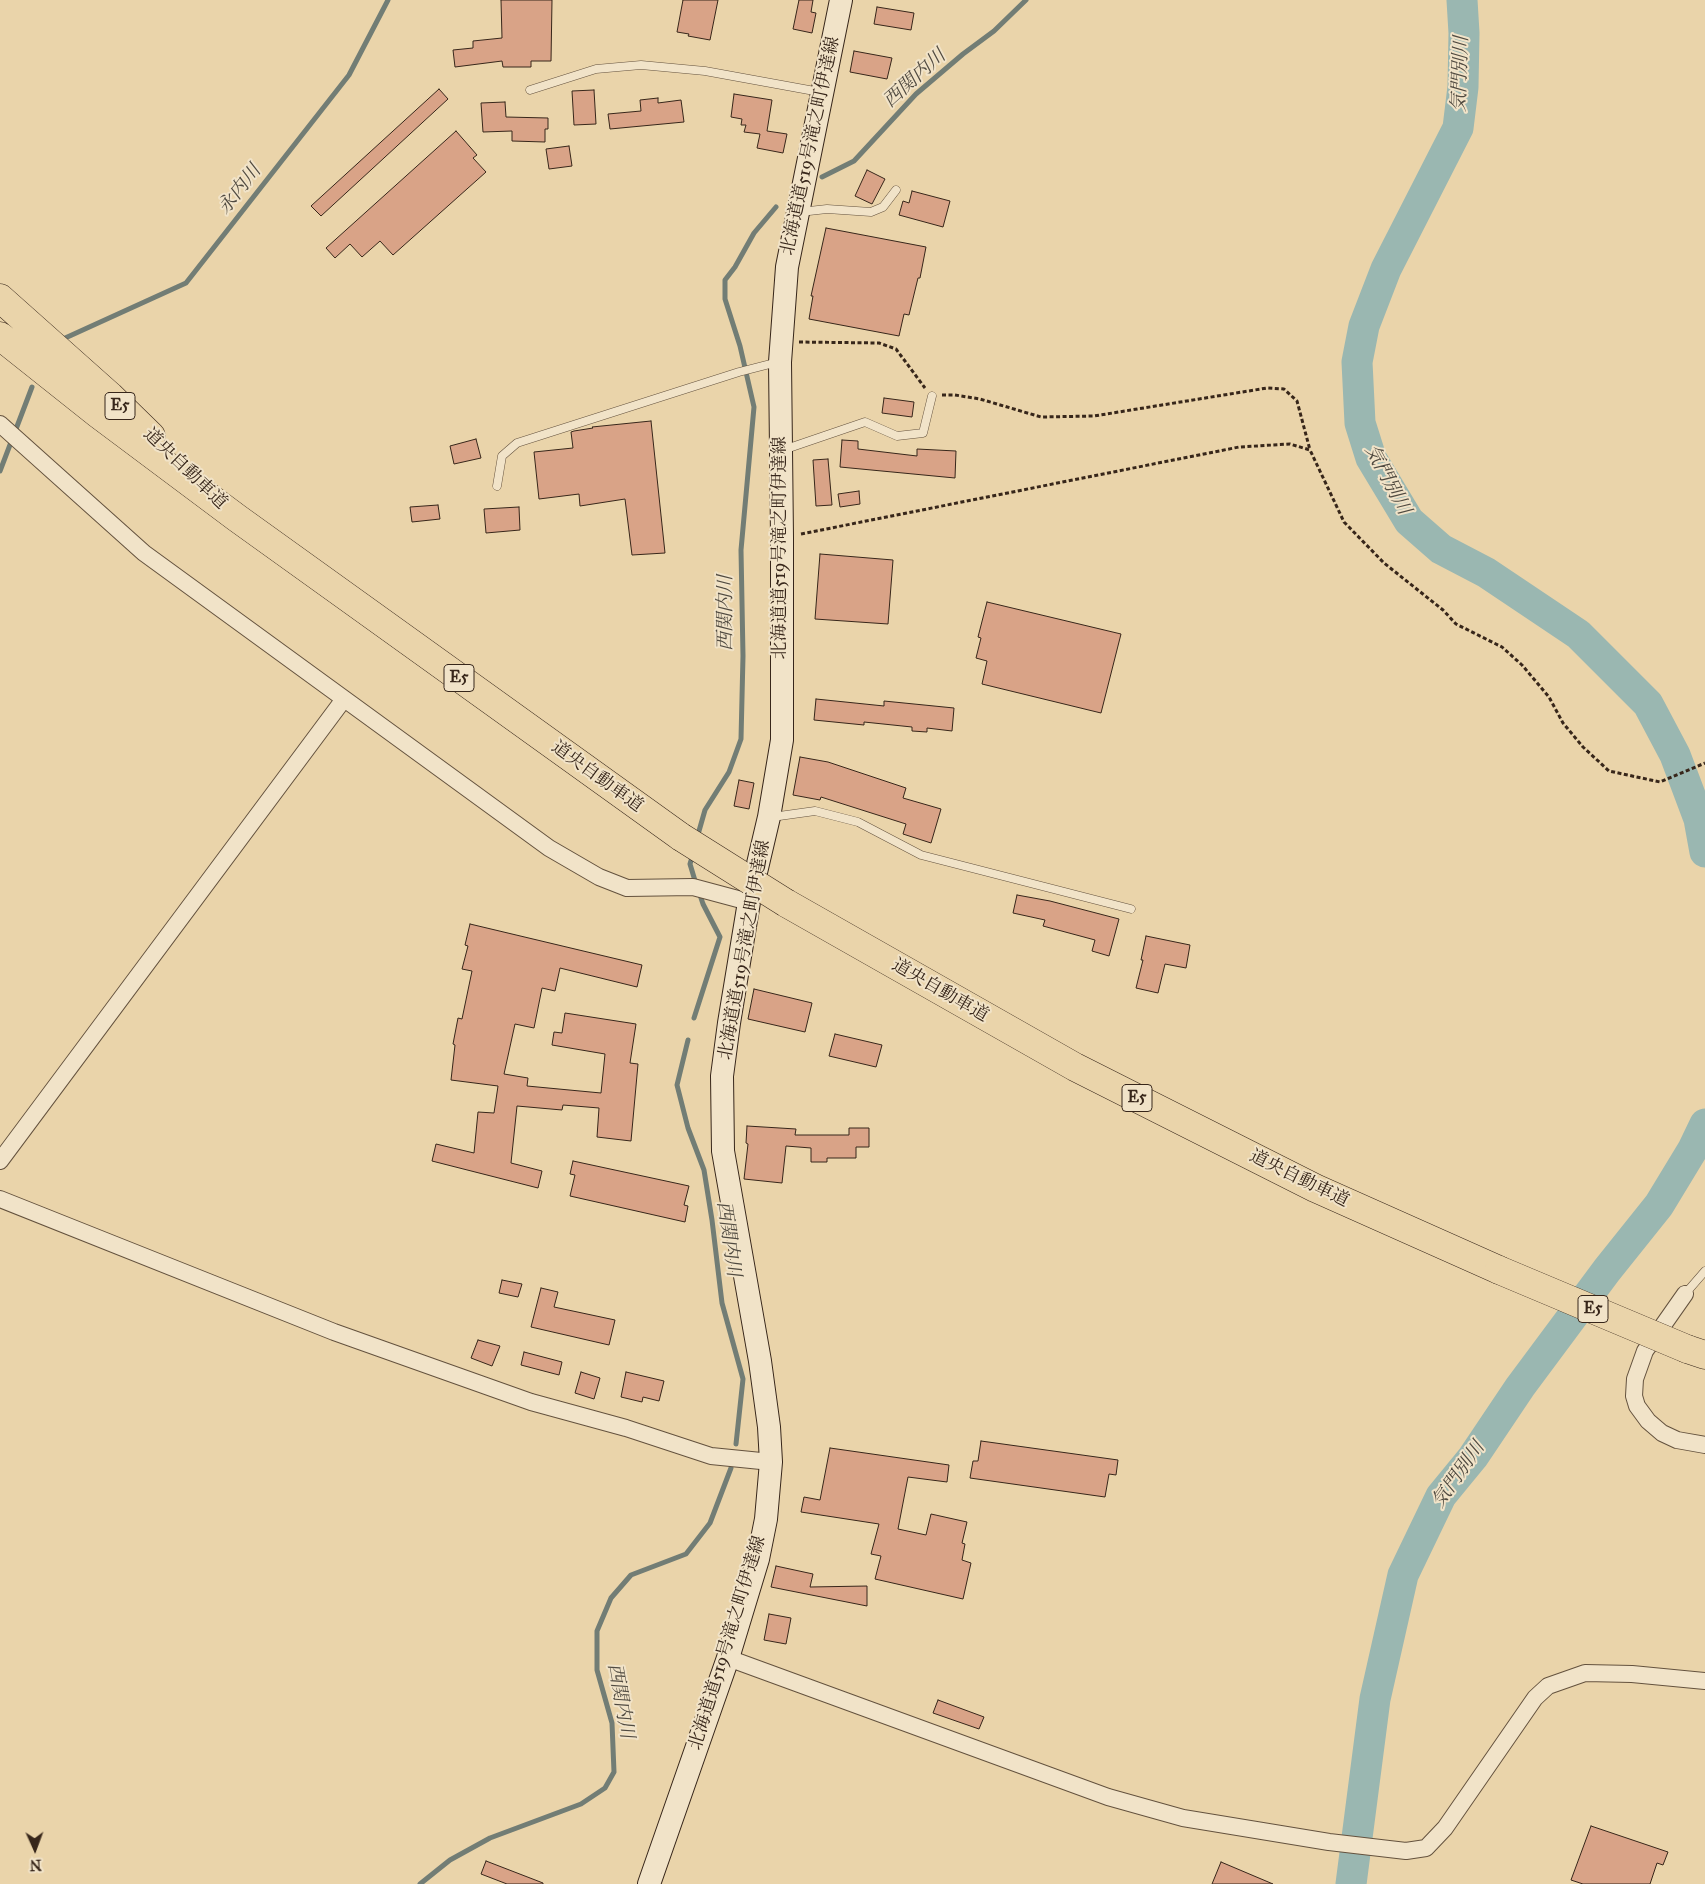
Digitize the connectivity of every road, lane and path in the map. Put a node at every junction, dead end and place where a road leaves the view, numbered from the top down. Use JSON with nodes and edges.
{"nodes":[{"id":1,"x":841,"y":0,"type":"edge"},
{"id":2,"x":530,"y":90,"type":"dead end"},
{"id":3,"x":822,"y":93,"type":"junction"},
{"id":4,"x":896,"y":190,"type":"dead end"},
{"id":5,"x":798,"y":212,"type":"junction"},
{"id":6,"x":0,"y":298,"type":"edge"},
{"id":7,"x":0,"y":336,"type":"edge"},
{"id":8,"x":780,"y":352,"type":"junction"},
{"id":9,"x":932,"y":396,"type":"junction"},
{"id":10,"x":0,"y":424,"type":"edge"},
{"id":11,"x":1310,"y":450,"type":"junction"},
{"id":12,"x":781,"y":451,"type":"junction"},
{"id":13,"x":497,"y":486,"type":"dead end"},
{"id":14,"x":237,"y":518,"type":"junction"},
{"id":15,"x":782,"y":538,"type":"junction"},
{"id":16,"x":344,"y":699,"type":"junction"},
{"id":17,"x":1705,"y":763,"type":"edge"},
{"id":18,"x":770,"y":817,"type":"junction"},
{"id":19,"x":749,"y":902,"type":"junction"},
{"id":20,"x":1131,"y":909,"type":"dead end"},
{"id":21,"x":0,"y":1161,"type":"edge"},
{"id":22,"x":0,"y":1199,"type":"edge"},
{"id":23,"x":1705,"y":1271,"type":"edge"},
{"id":24,"x":1685,"y":1294,"type":"joint"},
{"id":25,"x":1696,"y":1352,"type":"edge"},
{"id":26,"x":1705,"y":1445,"type":"edge"},
{"id":27,"x":771,"y":1462,"type":"junction"},
{"id":28,"x":728,"y":1658,"type":"junction"},
{"id":29,"x":1705,"y":1681,"type":"edge"},
{"id":30,"x":649,"y":1884,"type":"edge"}],
"edges":[{"from":1,"to":3,"type":"main road","name":"北海道道519号滝之町伊達線"},
{"from":2,"to":3,"type":"lane"},
{"from":3,"to":5,"type":"main road","name":"北海道道519号滝之町伊達線"},
{"from":4,"to":5,"type":"lane"},
{"from":5,"to":8,"type":"main road","name":"北海道道519号滝之町伊達線"},
{"from":6,"to":14,"type":"highway","name":"道央自動車道","number":"E5"},
{"from":7,"to":14,"type":"highway","name":"道央自動車道","number":"E5"},
{"from":8,"to":9,"type":"path"},
{"from":8,"to":12,"type":"main road","name":"北海道道519号滝之町伊達線"},
{"from":8,"to":13,"type":"lane"},
{"from":9,"to":11,"type":"path"},
{"from":9,"to":12,"type":"lane"},
{"from":10,"to":16,"type":"street"},
{"from":11,"to":15,"type":"path"},
{"from":11,"to":17,"type":"path"},
{"from":12,"to":15,"type":"main road","name":"北海道道519号滝之町伊達線"},
{"from":14,"to":25,"type":"highway","name":"道央自動車道","number":"E5","bridge":true},
{"from":15,"to":18,"type":"main road","name":"北海道道519号滝之町伊達線"},
{"from":16,"to":19,"type":"street"},
{"from":16,"to":21,"type":"street"},
{"from":18,"to":19,"type":"main road","name":"北海道道519号滝之町伊達線"},
{"from":18,"to":20,"type":"lane"},
{"from":19,"to":27,"type":"main road","name":"北海道道519号滝之町伊達線"},
{"from":22,"to":27,"type":"street"},
{"from":23,"to":24,"type":"lane"},
{"from":24,"to":26,"type":"street"},
{"from":27,"to":28,"type":"main road","name":"北海道道519号滝之町伊達線"},
{"from":28,"to":29,"type":"street"},
{"from":28,"to":30,"type":"main road","name":"北海道道519号滝之町伊達線"}]}
